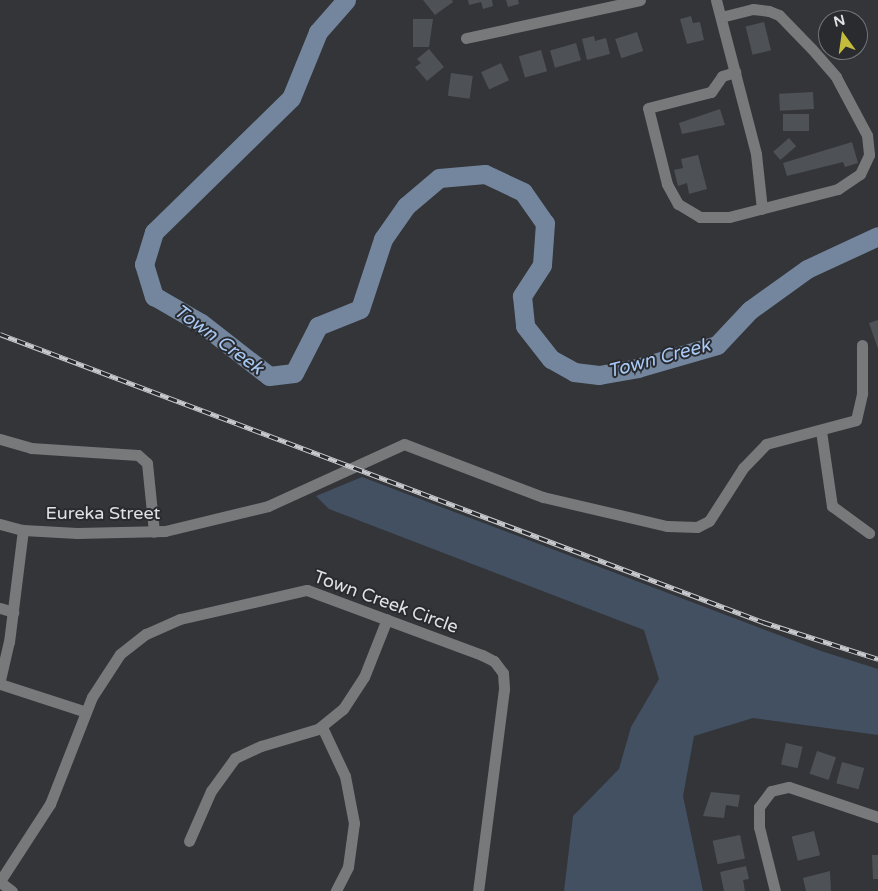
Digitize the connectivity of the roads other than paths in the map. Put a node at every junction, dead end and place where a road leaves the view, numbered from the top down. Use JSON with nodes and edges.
{"nodes":[{"id":1,"x":640,"y":0,"type":"edge"},
{"id":2,"x":716,"y":0,"type":"edge"},
{"id":3,"x":721,"y":17,"type":"junction"},
{"id":4,"x":466,"y":38,"type":"dead end"},
{"id":5,"x":735,"y":72,"type":"junction"},
{"id":6,"x":762,"y":209,"type":"junction"},
{"id":7,"x":862,"y":345,"type":"dead end"},
{"id":8,"x":821,"y":431,"type":"junction"},
{"id":9,"x":0,"y":438,"type":"edge"},
{"id":10,"x":0,"y":524,"type":"edge"},
{"id":11,"x":23,"y":530,"type":"junction"},
{"id":12,"x":154,"y":532,"type":"junction"},
{"id":13,"x":869,"y":533,"type":"dead end"},
{"id":14,"x":0,"y":608,"type":"edge"},
{"id":15,"x":13,"y":612,"type":"junction"},
{"id":16,"x":387,"y":620,"type":"junction"},
{"id":17,"x":0,"y":680,"type":"edge"},
{"id":18,"x":0,"y":684,"type":"edge"},
{"id":19,"x":86,"y":712,"type":"junction"},
{"id":20,"x":322,"y":727,"type":"junction"},
{"id":21,"x":878,"y":817,"type":"edge"},
{"id":22,"x":189,"y":841,"type":"dead end"},
{"id":23,"x":0,"y":881,"type":"edge"},
{"id":24,"x":12,"y":891,"type":"edge"},
{"id":25,"x":336,"y":891,"type":"edge"},
{"id":26,"x":478,"y":891,"type":"edge"},
{"id":27,"x":775,"y":891,"type":"edge"}],
"edges":[{"from":1,"to":4,"type":"street"},
{"from":2,"to":3,"type":"street"},
{"from":3,"to":5,"type":"street"},
{"from":3,"to":6,"type":"street"},
{"from":5,"to":6,"type":"street"},
{"from":5,"to":6,"type":"street"},
{"from":7,"to":8,"type":"street","name":"Eureka Street"},
{"from":8,"to":12,"type":"street","name":"Eureka Street"},
{"from":8,"to":13,"type":"street"},
{"from":9,"to":12,"type":"street"},
{"from":10,"to":11,"type":"street","name":"Eureka Street"},
{"from":11,"to":12,"type":"street","name":"Eureka Street"},
{"from":11,"to":15,"type":"street"},
{"from":14,"to":15,"type":"street"},
{"from":15,"to":17,"type":"street"},
{"from":16,"to":19,"type":"street","name":"Town Creek Circle"},
{"from":16,"to":20,"type":"street"},
{"from":16,"to":26,"type":"street","name":"Town Creek Circle"},
{"from":18,"to":19,"type":"street"},
{"from":19,"to":23,"type":"street","name":"Town Creek Circle"},
{"from":20,"to":22,"type":"street"},
{"from":20,"to":25,"type":"street"},
{"from":21,"to":27,"type":"street"},
{"from":23,"to":24,"type":"street","name":"Town Creek Circle"}]}
